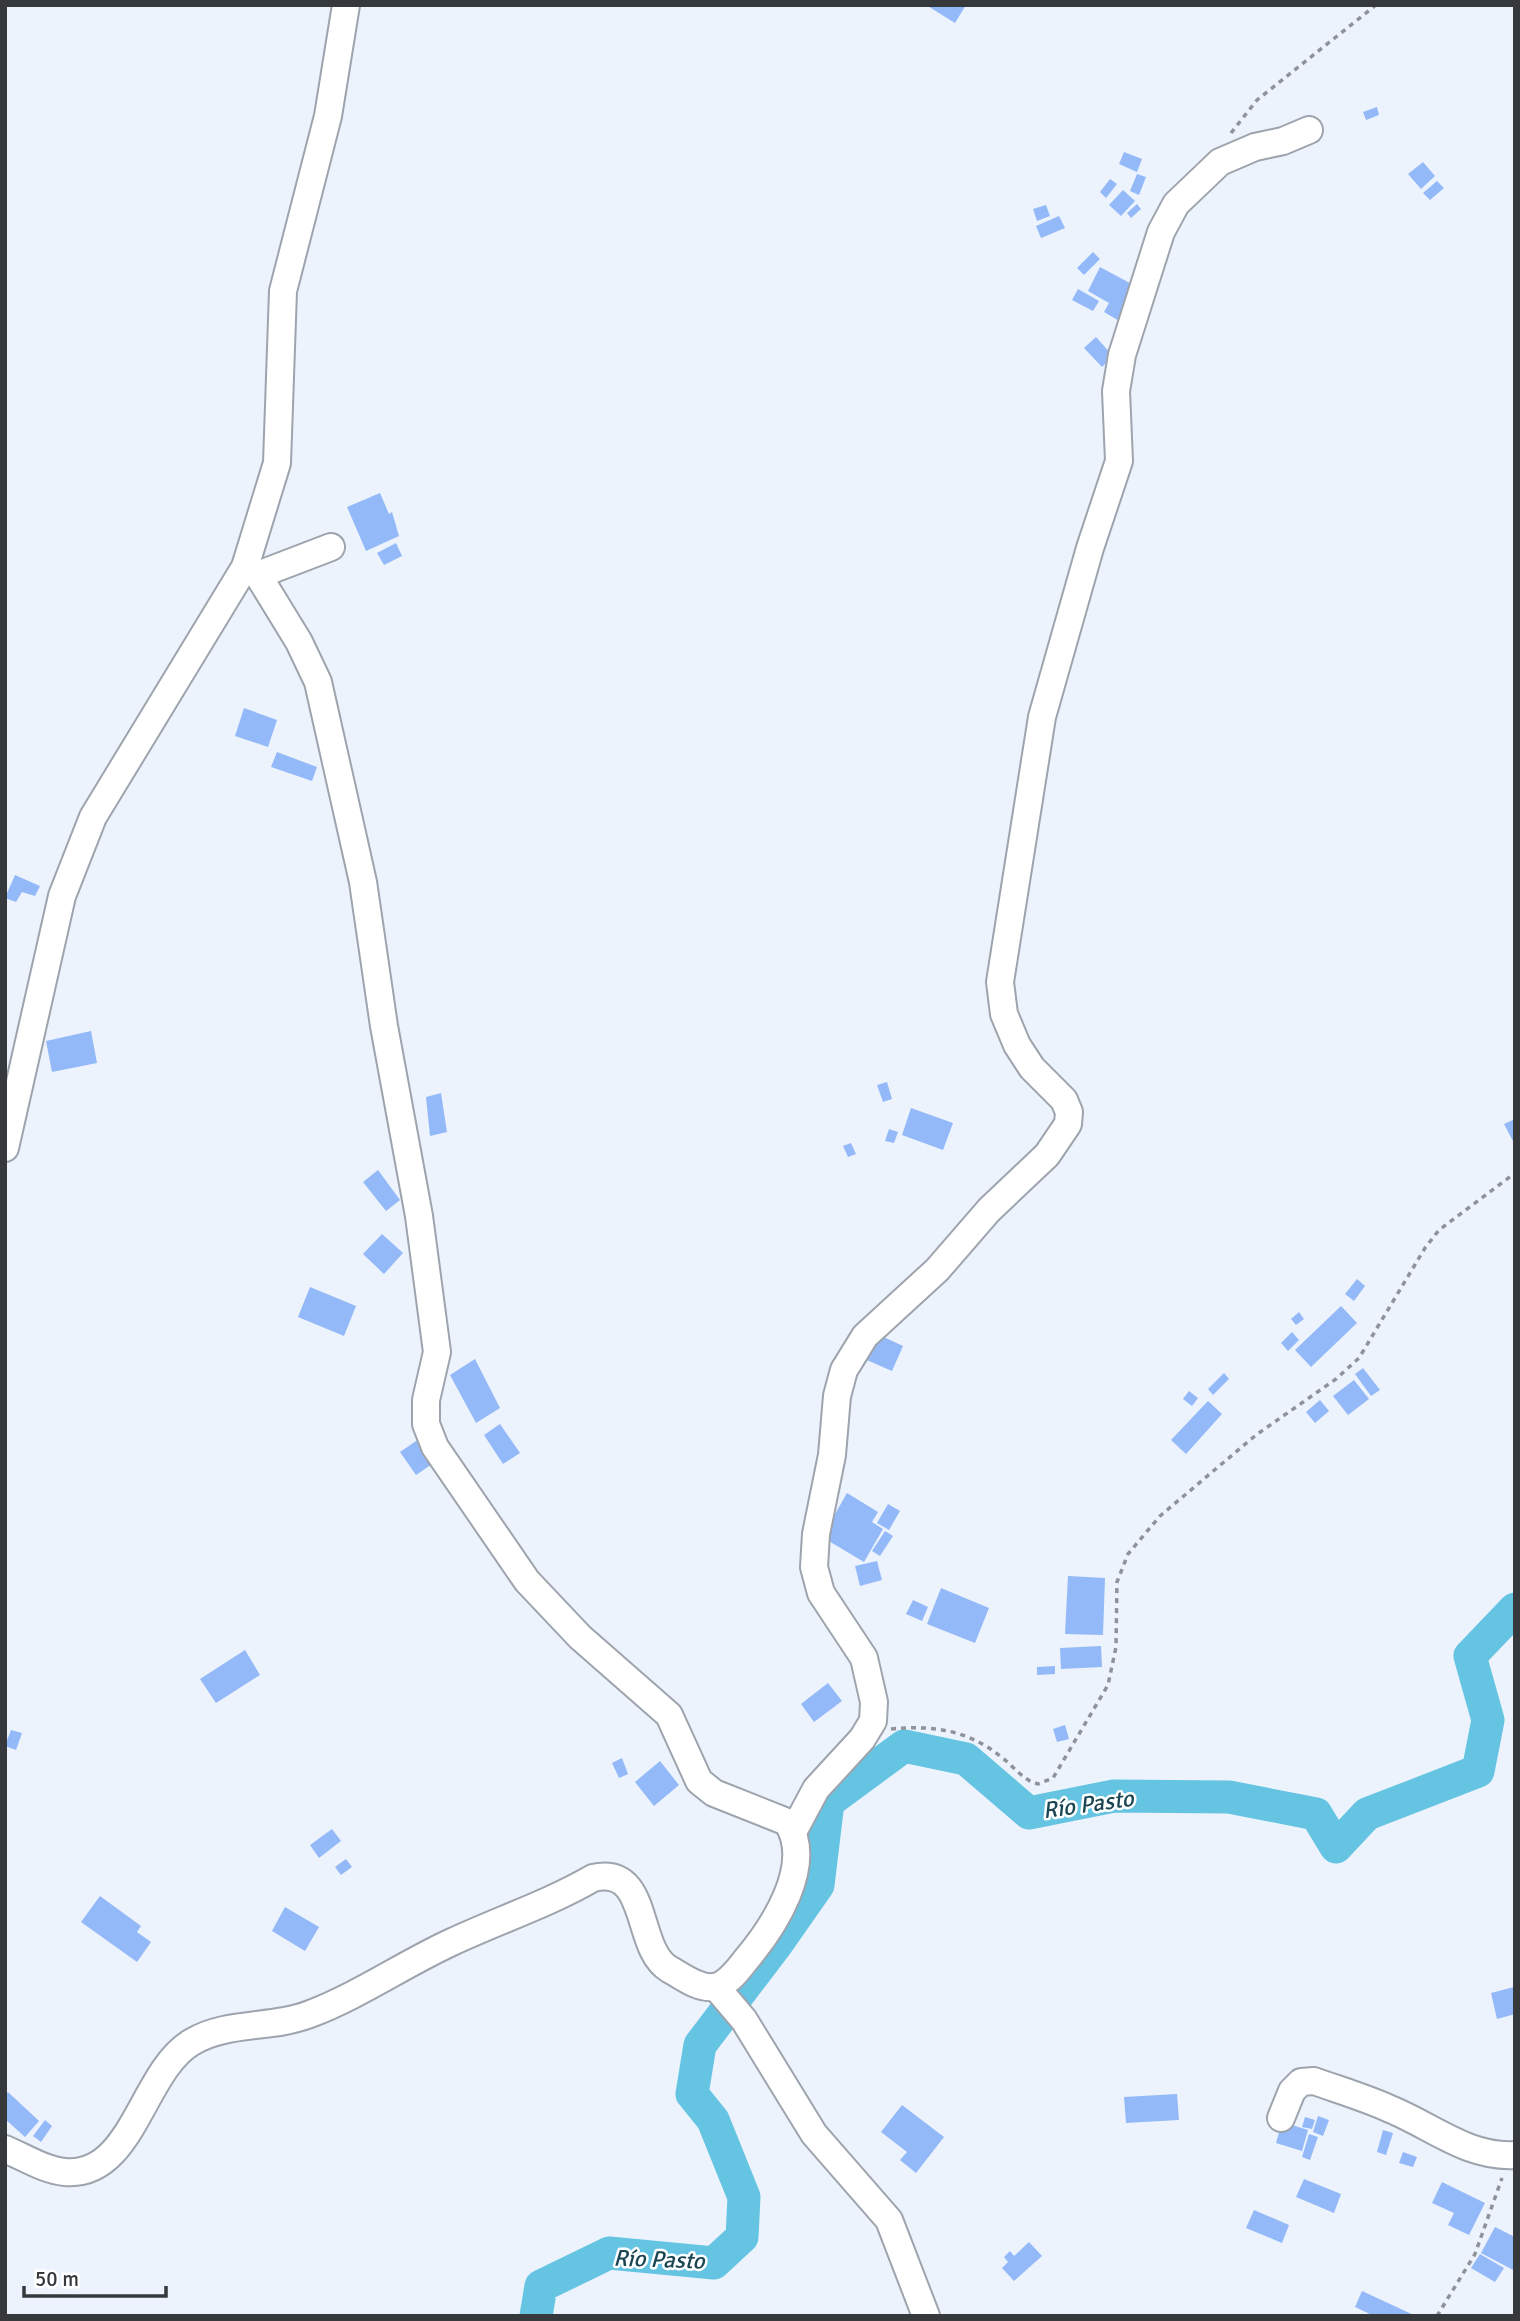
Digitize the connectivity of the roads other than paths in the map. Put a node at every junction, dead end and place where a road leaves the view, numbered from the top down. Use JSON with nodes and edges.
{"nodes":[{"id":1,"x":346,"y":5,"type":"edge"},
{"id":2,"x":1309,"y":130,"type":"dead end"},
{"id":3,"x":331,"y":547,"type":"dead end"},
{"id":4,"x":252,"y":571,"type":"junction"},
{"id":5,"x":5,"y":1149,"type":"edge"},
{"id":6,"x":793,"y":1832,"type":"junction"},
{"id":7,"x":721,"y":1993,"type":"junction"},
{"id":8,"x":1281,"y":2118,"type":"dead end"},
{"id":9,"x":5,"y":2149,"type":"edge"},
{"id":10,"x":1511,"y":2155,"type":"edge"},
{"id":11,"x":926,"y":2316,"type":"edge"}],
"edges":[{"from":1,"to":4,"type":"street"},
{"from":2,"to":6,"type":"street"},
{"from":3,"to":4,"type":"street"},
{"from":4,"to":5,"type":"street"},
{"from":4,"to":6,"type":"street"},
{"from":6,"to":7,"type":"street"},
{"from":7,"to":9,"type":"street"},
{"from":7,"to":11,"type":"street"},
{"from":8,"to":10,"type":"street"}]}
